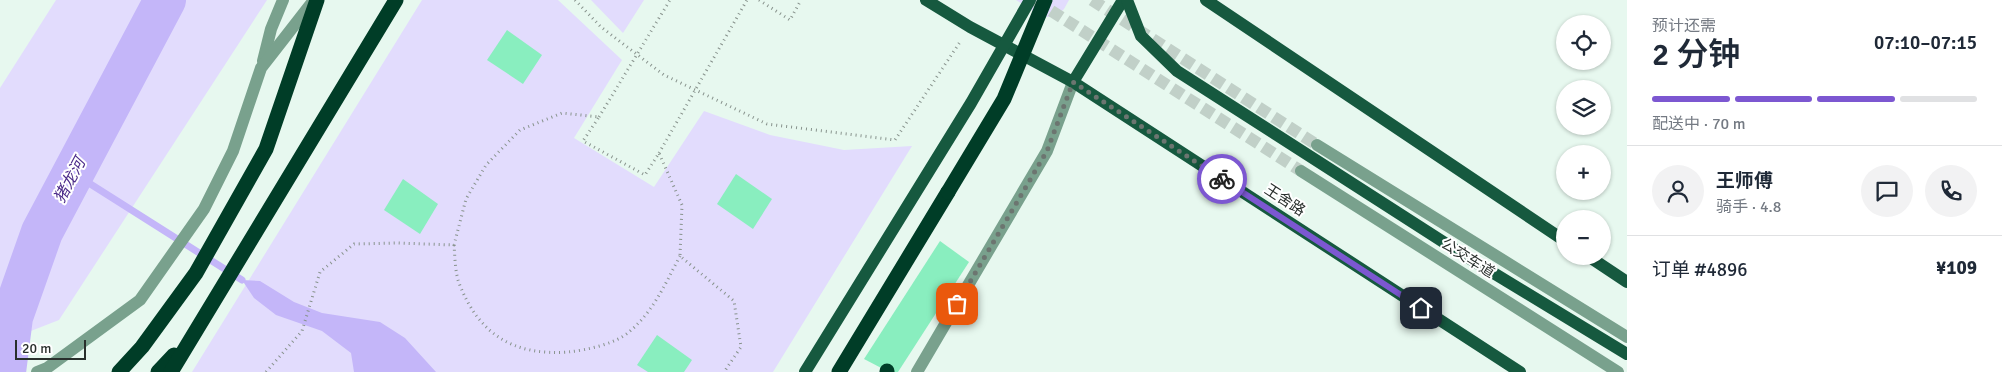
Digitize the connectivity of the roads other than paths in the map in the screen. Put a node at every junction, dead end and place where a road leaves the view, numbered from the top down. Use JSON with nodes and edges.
{"nodes":[{"id":1,"x":283,"y":0,"type":"edge"},
{"id":2,"x":316,"y":0,"type":"edge"},
{"id":3,"x":396,"y":0,"type":"edge"},
{"id":4,"x":926,"y":0,"type":"edge"},
{"id":5,"x":1030,"y":0,"type":"edge"},
{"id":6,"x":1044,"y":0,"type":"edge"},
{"id":7,"x":1125,"y":0,"type":"edge"},
{"id":8,"x":1206,"y":0,"type":"edge"},
{"id":9,"x":261,"y":68,"type":"junction"},
{"id":10,"x":1073,"y":82,"type":"junction"},
{"id":11,"x":1318,"y":145,"type":"tunnel mouth"},
{"id":12,"x":1301,"y":171,"type":"tunnel mouth"},
{"id":13,"x":1556,"y":235,"type":"edge"},
{"id":14,"x":1602,"y":265,"type":"edge"},
{"id":15,"x":1627,"y":282,"type":"edge"},
{"id":16,"x":195,"y":334,"type":"junction"},
{"id":17,"x":1627,"y":337,"type":"edge"},
{"id":18,"x":142,"y":348,"type":"junction"},
{"id":19,"x":1627,"y":354,"type":"edge"},
{"id":20,"x":42,"y":370,"type":"edge"},
{"id":21,"x":110,"y":372,"type":"edge"},
{"id":22,"x":119,"y":372,"type":"edge"},
{"id":23,"x":158,"y":372,"type":"edge"},
{"id":24,"x":171,"y":372,"type":"edge"},
{"id":25,"x":805,"y":372,"type":"edge"},
{"id":26,"x":839,"y":372,"type":"edge"},
{"id":27,"x":917,"y":372,"type":"edge"},
{"id":28,"x":1520,"y":372,"type":"edge"},
{"id":29,"x":1618,"y":372,"type":"edge"}],
"edges":[{"from":1,"to":9,"type":"street"},
{"from":2,"to":9,"type":"street"},
{"from":2,"to":18,"type":"highway"},
{"from":3,"to":16,"type":"highway"},
{"from":4,"to":10,"type":"main road","name":"王舍路"},
{"from":5,"to":25,"type":"main road","bridge":true},
{"from":6,"to":26,"type":"highway","bridge":true},
{"from":7,"to":10,"type":"main road"},
{"from":7,"to":19,"type":"main road","bridge":true},
{"from":8,"to":13,"type":"main road"},
{"from":9,"to":20,"type":"street"},
{"from":10,"to":27,"type":"street"},
{"from":10,"to":28,"type":"main road","name":"王舍路"},
{"from":11,"to":17,"type":"street","name":"公交车道"},
{"from":12,"to":29,"type":"street","name":"公交车道"},
{"from":14,"to":15,"type":"main road"},
{"from":16,"to":23,"type":"highway"},
{"from":16,"to":24,"type":"highway"},
{"from":18,"to":21,"type":"highway"},
{"from":18,"to":22,"type":"highway"}]}
